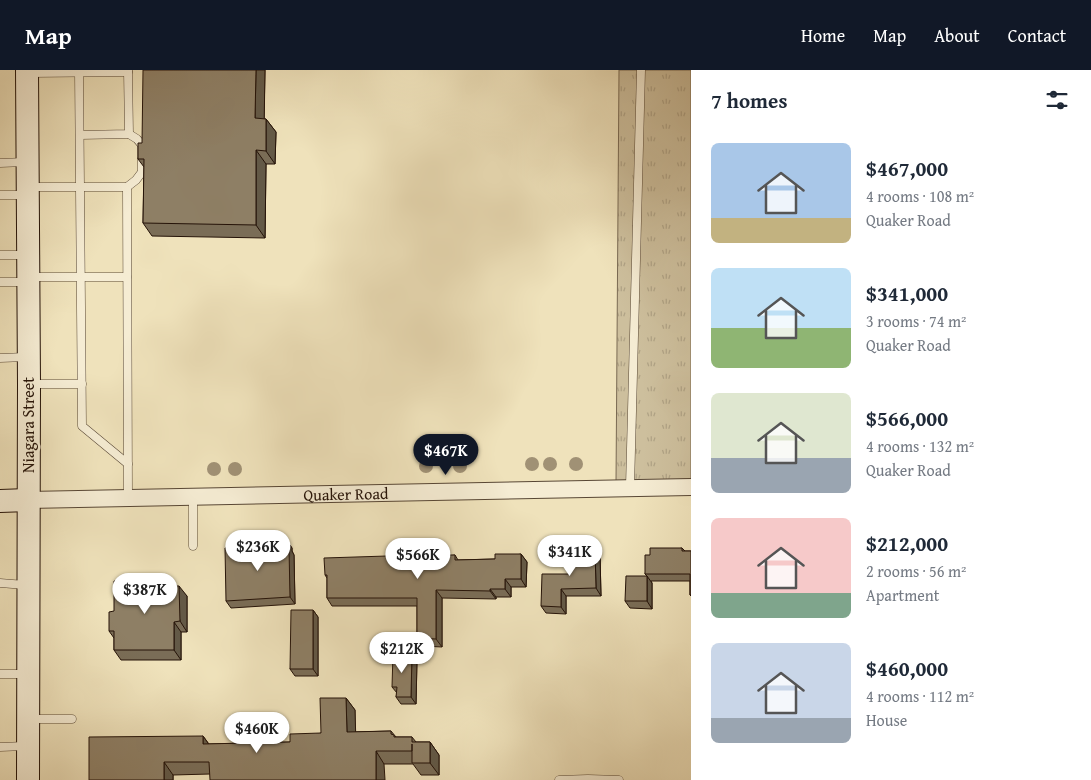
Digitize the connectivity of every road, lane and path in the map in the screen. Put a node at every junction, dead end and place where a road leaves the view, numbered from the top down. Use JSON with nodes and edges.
{"nodes":[{"id":1,"x":641,"y":70,"type":"edge"},
{"id":2,"x":27,"y":71,"type":"edge"},
{"id":3,"x":80,"y":71,"type":"edge"},
{"id":4,"x":128,"y":71,"type":"edge"},
{"id":5,"x":129,"y":134,"type":"junction"},
{"id":6,"x":80,"y":135,"type":"junction"},
{"id":7,"x":0,"y":162,"type":"edge"},
{"id":8,"x":26,"y":162,"type":"junction"},
{"id":9,"x":81,"y":187,"type":"junction"},
{"id":10,"x":127,"y":187,"type":"junction"},
{"id":11,"x":27,"y":191,"type":"junction"},
{"id":12,"x":0,"y":195,"type":"edge"},
{"id":13,"x":0,"y":255,"type":"edge"},
{"id":14,"x":28,"y":271,"type":"junction"},
{"id":15,"x":128,"y":277,"type":"junction"},
{"id":16,"x":81,"y":278,"type":"junction"},
{"id":17,"x":0,"y":282,"type":"edge"},
{"id":18,"x":28,"y":357,"type":"junction"},
{"id":19,"x":0,"y":358,"type":"edge"},
{"id":20,"x":29,"y":384,"type":"junction"},
{"id":21,"x":82,"y":384,"type":"junction"},
{"id":22,"x":128,"y":464,"type":"junction"},
{"id":23,"x":630,"y":487,"type":"junction"},
{"id":24,"x":691,"y":487,"type":"edge"},
{"id":25,"x":193,"y":497,"type":"junction"},
{"id":26,"x":128,"y":498,"type":"junction"},
{"id":27,"x":28,"y":500,"type":"junction"},
{"id":28,"x":0,"y":501,"type":"edge"},
{"id":29,"x":193,"y":546,"type":"dead end"},
{"id":30,"x":0,"y":583,"type":"edge"},
{"id":31,"x":28,"y":585,"type":"junction"},
{"id":32,"x":0,"y":674,"type":"edge"},
{"id":33,"x":28,"y":674,"type":"junction"},
{"id":34,"x":28,"y":719,"type":"junction"},
{"id":35,"x":72,"y":719,"type":"dead end"},
{"id":36,"x":28,"y":746,"type":"junction"},
{"id":37,"x":0,"y":747,"type":"edge"},
{"id":38,"x":28,"y":780,"type":"edge"},
{"id":39,"x":560,"y":780,"type":"edge"},
{"id":40,"x":619,"y":780,"type":"edge"}],
"edges":[{"from":1,"to":23,"type":"lane"},
{"from":2,"to":3,"type":"lane"},
{"from":2,"to":8,"type":"main road","name":"Niagara Street"},
{"from":3,"to":4,"type":"lane"},
{"from":3,"to":6,"type":"lane"},
{"from":4,"to":5,"type":"lane"},
{"from":5,"to":6,"type":"lane"},
{"from":5,"to":10,"type":"lane"},
{"from":6,"to":9,"type":"lane"},
{"from":7,"to":8,"type":"lane"},
{"from":8,"to":11,"type":"main road","name":"Niagara Street"},
{"from":9,"to":10,"type":"lane"},
{"from":9,"to":11,"type":"lane"},
{"from":9,"to":16,"type":"lane"},
{"from":10,"to":15,"type":"lane"},
{"from":11,"to":12,"type":"lane"},
{"from":11,"to":14,"type":"main road","name":"Niagara Street"},
{"from":13,"to":14,"type":"lane"},
{"from":14,"to":16,"type":"lane"},
{"from":14,"to":17,"type":"lane"},
{"from":14,"to":18,"type":"main road","name":"Niagara Street"},
{"from":15,"to":16,"type":"lane"},
{"from":15,"to":22,"type":"lane"},
{"from":16,"to":21,"type":"lane"},
{"from":18,"to":19,"type":"lane"},
{"from":18,"to":20,"type":"main road","name":"Niagara Street"},
{"from":20,"to":21,"type":"lane"},
{"from":20,"to":27,"type":"main road","name":"Niagara Street"},
{"from":21,"to":22,"type":"lane"},
{"from":22,"to":26,"type":"lane"},
{"from":23,"to":24,"type":"street","name":"Quaker Road"},
{"from":23,"to":25,"type":"street","name":"Quaker Road"},
{"from":25,"to":26,"type":"street","name":"Quaker Road"},
{"from":25,"to":29,"type":"lane"},
{"from":26,"to":27,"type":"street","name":"Quaker Road"},
{"from":27,"to":28,"type":"main road","name":"Quaker Road"},
{"from":27,"to":31,"type":"main road","name":"Niagara Street"},
{"from":30,"to":31,"type":"lane"},
{"from":31,"to":33,"type":"main road","name":"Niagara Street"},
{"from":32,"to":33,"type":"lane"},
{"from":33,"to":34,"type":"main road","name":"Niagara Street"},
{"from":34,"to":35,"type":"lane"},
{"from":34,"to":36,"type":"main road","name":"Niagara Street"},
{"from":36,"to":37,"type":"lane"},
{"from":36,"to":38,"type":"main road","name":"Niagara Street"},
{"from":39,"to":40,"type":"lane"}]}
